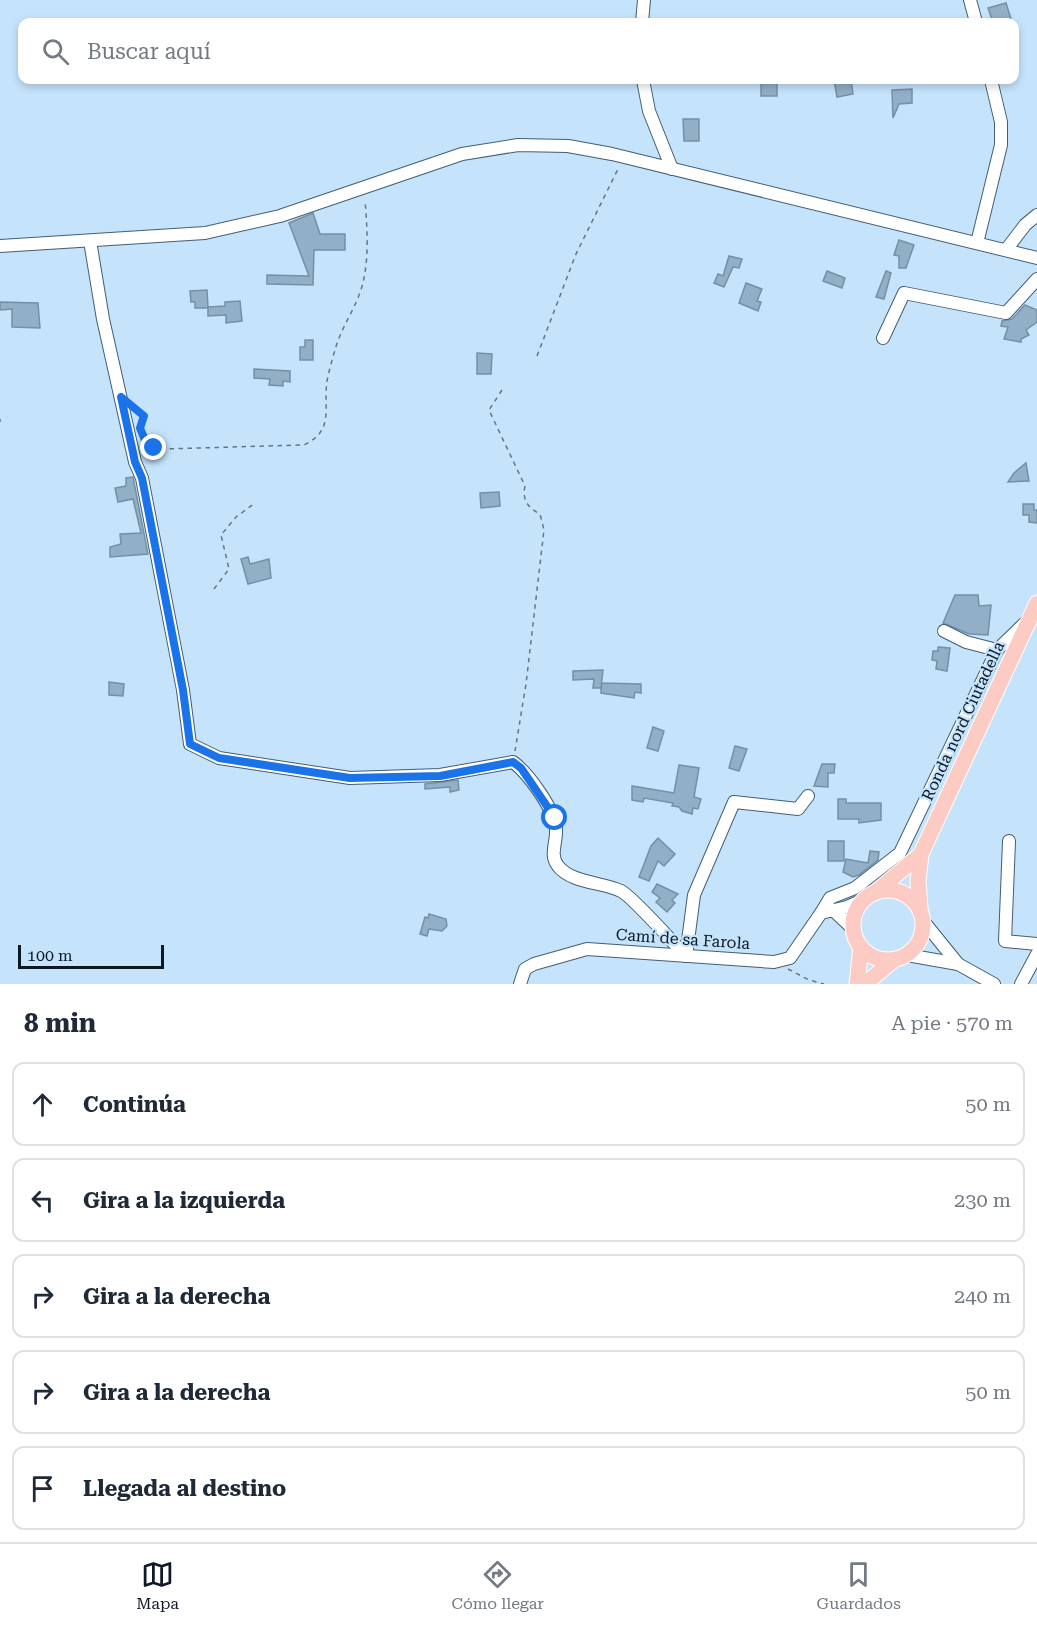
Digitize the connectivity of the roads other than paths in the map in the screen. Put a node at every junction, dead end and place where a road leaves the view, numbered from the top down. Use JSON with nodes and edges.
{"nodes":[{"id":1,"x":644,"y":0,"type":"edge"},
{"id":2,"x":970,"y":0,"type":"edge"},
{"id":3,"x":642,"y":18,"type":"edge"},
{"id":4,"x":975,"y":18,"type":"edge"},
{"id":5,"x":644,"y":84,"type":"edge"},
{"id":6,"x":992,"y":84,"type":"edge"},
{"id":7,"x":672,"y":169,"type":"junction"},
{"id":8,"x":1037,"y":215,"type":"edge"},
{"id":9,"x":90,"y":241,"type":"junction"},
{"id":10,"x":977,"y":243,"type":"junction"},
{"id":11,"x":0,"y":246,"type":"edge"},
{"id":12,"x":1006,"y":250,"type":"junction"},
{"id":13,"x":1037,"y":258,"type":"edge"},
{"id":14,"x":1037,"y":279,"type":"edge"},
{"id":15,"x":883,"y":338,"type":"dead end"},
{"id":16,"x":1034,"y":609,"type":"edge"},
{"id":17,"x":944,"y":630,"type":"dead end"},
{"id":18,"x":997,"y":650,"type":"junction"},
{"id":19,"x":1000,"y":683,"type":"junction"},
{"id":20,"x":808,"y":796,"type":"dead end"},
{"id":21,"x":1009,"y":841,"type":"dead end"},
{"id":22,"x":921,"y":854,"type":"junction"},
{"id":23,"x":877,"y":891,"type":"junction"},
{"id":24,"x":863,"y":900,"type":"junction"},
{"id":25,"x":827,"y":912,"type":"junction"},
{"id":26,"x":922,"y":915,"type":"junction"},
{"id":27,"x":853,"y":929,"type":"junction"},
{"id":28,"x":1037,"y":944,"type":"edge"},
{"id":29,"x":861,"y":947,"type":"junction"},
{"id":30,"x":1037,"y":954,"type":"edge"},
{"id":31,"x":686,"y":956,"type":"junction"},
{"id":32,"x":901,"y":957,"type":"junction"},
{"id":33,"x":958,"y":964,"type":"junction"},
{"id":34,"x":520,"y":984,"type":"edge"},
{"id":35,"x":857,"y":984,"type":"edge"},
{"id":36,"x":865,"y":984,"type":"edge"},
{"id":37,"x":994,"y":984,"type":"edge"},
{"id":38,"x":1021,"y":984,"type":"edge"}],
"edges":[{"from":1,"to":3,"type":"street"},
{"from":2,"to":4,"type":"street"},
{"from":5,"to":7,"type":"street"},
{"from":6,"to":10,"type":"street"},
{"from":7,"to":9,"type":"street"},
{"from":7,"to":10,"type":"street"},
{"from":8,"to":12,"type":"street"},
{"from":9,"to":11,"type":"street"},
{"from":9,"to":31,"type":"street"},
{"from":10,"to":12,"type":"street"},
{"from":12,"to":13,"type":"street"},
{"from":14,"to":15,"type":"street"},
{"from":16,"to":18,"type":"street"},
{"from":16,"to":19,"type":"main road","name":"Ronda nord Ciutadella"},
{"from":17,"to":18,"type":"street"},
{"from":18,"to":19,"type":"street"},
{"from":18,"to":25,"type":"street"},
{"from":19,"to":22,"type":"main road","name":"Ronda nord Ciutadella"},
{"from":20,"to":31,"type":"street"},
{"from":21,"to":28,"type":"street"},
{"from":22,"to":23,"type":"main road","name":"Ronda nord Ciutadella"},
{"from":22,"to":26,"type":"main road","name":"Ronda nord Ciutadella"},
{"from":23,"to":24,"type":"main road"},
{"from":23,"to":26,"type":"main road"},
{"from":24,"to":25,"type":"street"},
{"from":24,"to":27,"type":"main road"},
{"from":25,"to":27,"type":"street"},
{"from":25,"to":31,"type":"street","name":"Camí de sa Farola"},
{"from":26,"to":32,"type":"main road"},
{"from":26,"to":33,"type":"street"},
{"from":27,"to":29,"type":"main road"},
{"from":29,"to":32,"type":"main road"},
{"from":29,"to":35,"type":"main road"},
{"from":30,"to":38,"type":"street"},
{"from":31,"to":34,"type":"street","name":"Camí de sa Farola"},
{"from":32,"to":33,"type":"street"},
{"from":32,"to":36,"type":"main road"},
{"from":33,"to":37,"type":"street"}]}
